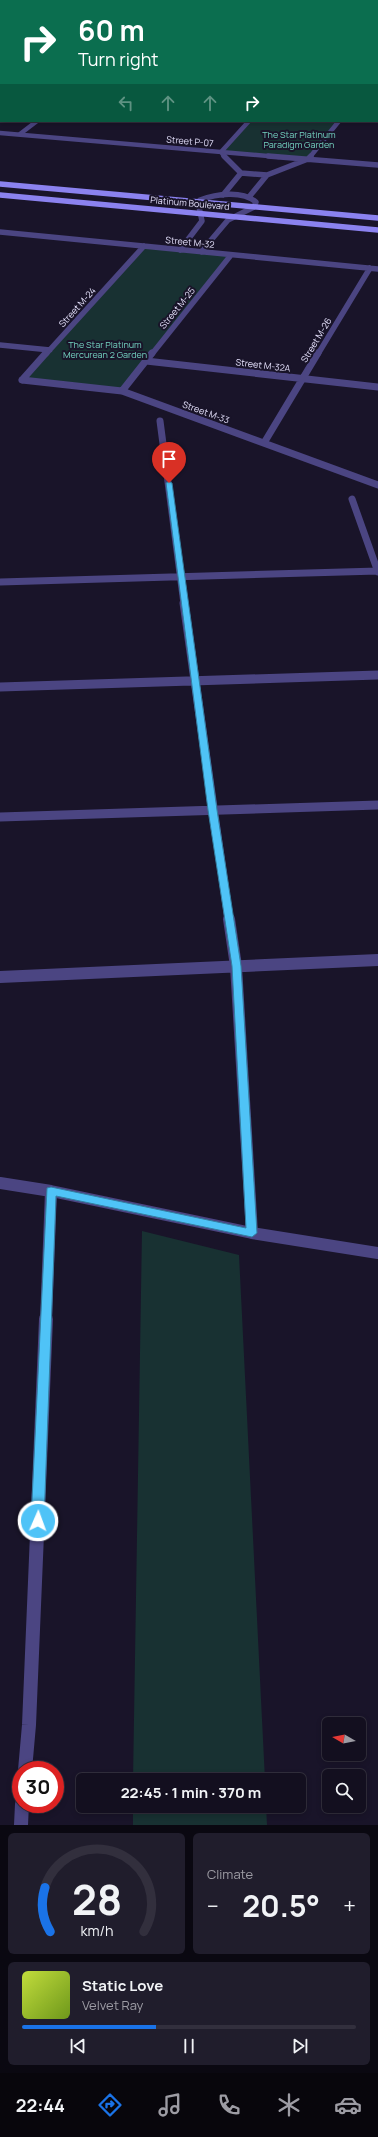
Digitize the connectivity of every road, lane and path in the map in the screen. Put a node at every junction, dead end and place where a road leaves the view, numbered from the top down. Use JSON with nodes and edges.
{"nodes":[{"id":1,"x":122,"y":0,"type":"edge"},
{"id":2,"x":130,"y":0,"type":"edge"},
{"id":3,"x":36,"y":122,"type":"edge"},
{"id":4,"x":248,"y":122,"type":"edge"},
{"id":5,"x":338,"y":122,"type":"edge"},
{"id":6,"x":0,"y":133,"type":"edge"},
{"id":7,"x":20,"y":134,"type":"junction"},
{"id":8,"x":221,"y":152,"type":"junction"},
{"id":9,"x":308,"y":159,"type":"junction"},
{"id":10,"x":378,"y":165,"type":"edge"},
{"id":11,"x":241,"y":173,"type":"junction"},
{"id":12,"x":267,"y":175,"type":"junction"},
{"id":13,"x":0,"y":184,"type":"edge"},
{"id":14,"x":0,"y":195,"type":"edge"},
{"id":15,"x":223,"y":195,"type":"junction"},
{"id":16,"x":248,"y":197,"type":"junction"},
{"id":17,"x":198,"y":202,"type":"junction"},
{"id":18,"x":254,"y":207,"type":"junction"},
{"id":19,"x":202,"y":214,"type":"junction"},
{"id":20,"x":234,"y":217,"type":"junction"},
{"id":21,"x":378,"y":218,"type":"edge"},
{"id":22,"x":378,"y":230,"type":"edge"},
{"id":23,"x":0,"y":232,"type":"edge"},
{"id":24,"x":144,"y":246,"type":"junction"},
{"id":25,"x":180,"y":250,"type":"junction"},
{"id":26,"x":201,"y":252,"type":"junction"},
{"id":27,"x":231,"y":255,"type":"junction"},
{"id":28,"x":370,"y":268,"type":"junction"},
{"id":29,"x":378,"y":269,"type":"edge"},
{"id":30,"x":0,"y":345,"type":"edge"},
{"id":31,"x":50,"y":350,"type":"junction"},
{"id":32,"x":146,"y":361,"type":"junction"},
{"id":33,"x":303,"y":379,"type":"junction"},
{"id":34,"x":22,"y":380,"type":"joint"},
{"id":35,"x":378,"y":387,"type":"edge"},
{"id":36,"x":122,"y":391,"type":"junction"},
{"id":37,"x":160,"y":421,"type":"dead end"},
{"id":38,"x":264,"y":443,"type":"junction"},
{"id":39,"x":378,"y":485,"type":"edge"},
{"id":40,"x":352,"y":499,"type":"dead end"},
{"id":41,"x":378,"y":571,"type":"edge"},
{"id":42,"x":182,"y":577,"type":"junction"},
{"id":43,"x":0,"y":582,"type":"edge"},
{"id":44,"x":378,"y":675,"type":"edge"},
{"id":45,"x":196,"y":681,"type":"junction"},
{"id":46,"x":0,"y":688,"type":"edge"},
{"id":47,"x":378,"y":805,"type":"edge"},
{"id":48,"x":212,"y":810,"type":"junction"},
{"id":49,"x":0,"y":816,"type":"edge"},
{"id":50,"x":378,"y":960,"type":"edge"},
{"id":51,"x":236,"y":966,"type":"junction"},
{"id":52,"x":0,"y":977,"type":"edge"},
{"id":53,"x":0,"y":1183,"type":"edge"},
{"id":54,"x":51,"y":1191,"type":"junction"},
{"id":55,"x":252,"y":1233,"type":"junction"},
{"id":56,"x":378,"y":1253,"type":"edge"},
{"id":57,"x":26,"y":1761,"type":"edge"},
{"id":58,"x":22,"y":1813,"type":"edge"},
{"id":59,"x":21,"y":1825,"type":"edge"}],
"edges":[{"from":1,"to":2,"type":"street"},
{"from":3,"to":7,"type":"street"},
{"from":4,"to":8,"type":"street"},
{"from":5,"to":9,"type":"street"},
{"from":6,"to":7,"type":"street","name":"Street P-07"},
{"from":7,"to":8,"type":"street","name":"Street P-07"},
{"from":8,"to":9,"type":"street","name":"Street P-07"},
{"from":8,"to":11,"type":"street"},
{"from":9,"to":10,"type":"street","name":"Street P-07"},
{"from":9,"to":12,"type":"street"},
{"from":11,"to":12,"type":"street"},
{"from":11,"to":15,"type":"street"},
{"from":12,"to":16,"type":"street"},
{"from":13,"to":17,"type":"street","name":"Platinum Boulevard"},
{"from":14,"to":19,"type":"street","name":"Platinum Boulevard"},
{"from":15,"to":16,"type":"street"},
{"from":15,"to":17,"type":"street"},
{"from":16,"to":18,"type":"street"},
{"from":17,"to":18,"type":"street","name":"Platinum Boulevard"},
{"from":17,"to":19,"type":"street"},
{"from":18,"to":20,"type":"street"},
{"from":18,"to":21,"type":"street","name":"Platinum Boulevard"},
{"from":19,"to":20,"type":"street","name":"Platinum Boulevard"},
{"from":19,"to":25,"type":"street"},
{"from":20,"to":22,"type":"street","name":"Platinum Boulevard"},
{"from":20,"to":26,"type":"street"},
{"from":23,"to":24,"type":"street","name":"Street M-32"},
{"from":24,"to":25,"type":"street","name":"Street M-32"},
{"from":24,"to":31,"type":"street","name":"Street M-24"},
{"from":25,"to":26,"type":"street","name":"Street M-32"},
{"from":26,"to":27,"type":"street","name":"Street M-32"},
{"from":27,"to":28,"type":"street","name":"Street M-32"},
{"from":27,"to":32,"type":"street","name":"Street M-25"},
{"from":28,"to":29,"type":"street","name":"Street M-32"},
{"from":28,"to":33,"type":"street","name":"Street M-26"},
{"from":30,"to":31,"type":"street"},
{"from":31,"to":34,"type":"street","name":"Street M-24"},
{"from":32,"to":33,"type":"street","name":"Street M-32A"},
{"from":32,"to":36,"type":"street","name":"Street M-25"},
{"from":33,"to":35,"type":"street","name":"Street M-32A"},
{"from":33,"to":38,"type":"street","name":"Street M-26"},
{"from":34,"to":36,"type":"street","name":"Street M-33"},
{"from":36,"to":38,"type":"street","name":"Street M-33"},
{"from":37,"to":42,"type":"street"},
{"from":38,"to":39,"type":"street","name":"Street M-33"},
{"from":40,"to":41,"type":"street"},
{"from":41,"to":42,"type":"street"},
{"from":42,"to":43,"type":"street"},
{"from":42,"to":45,"type":"street"},
{"from":44,"to":45,"type":"street"},
{"from":45,"to":46,"type":"street"},
{"from":45,"to":48,"type":"street"},
{"from":47,"to":48,"type":"street"},
{"from":48,"to":49,"type":"street"},
{"from":48,"to":51,"type":"street"},
{"from":50,"to":51,"type":"street"},
{"from":51,"to":52,"type":"street"},
{"from":51,"to":55,"type":"street"},
{"from":53,"to":54,"type":"street"},
{"from":54,"to":55,"type":"street"},
{"from":54,"to":57,"type":"street"},
{"from":55,"to":56,"type":"street"},
{"from":58,"to":59,"type":"street"}]}
